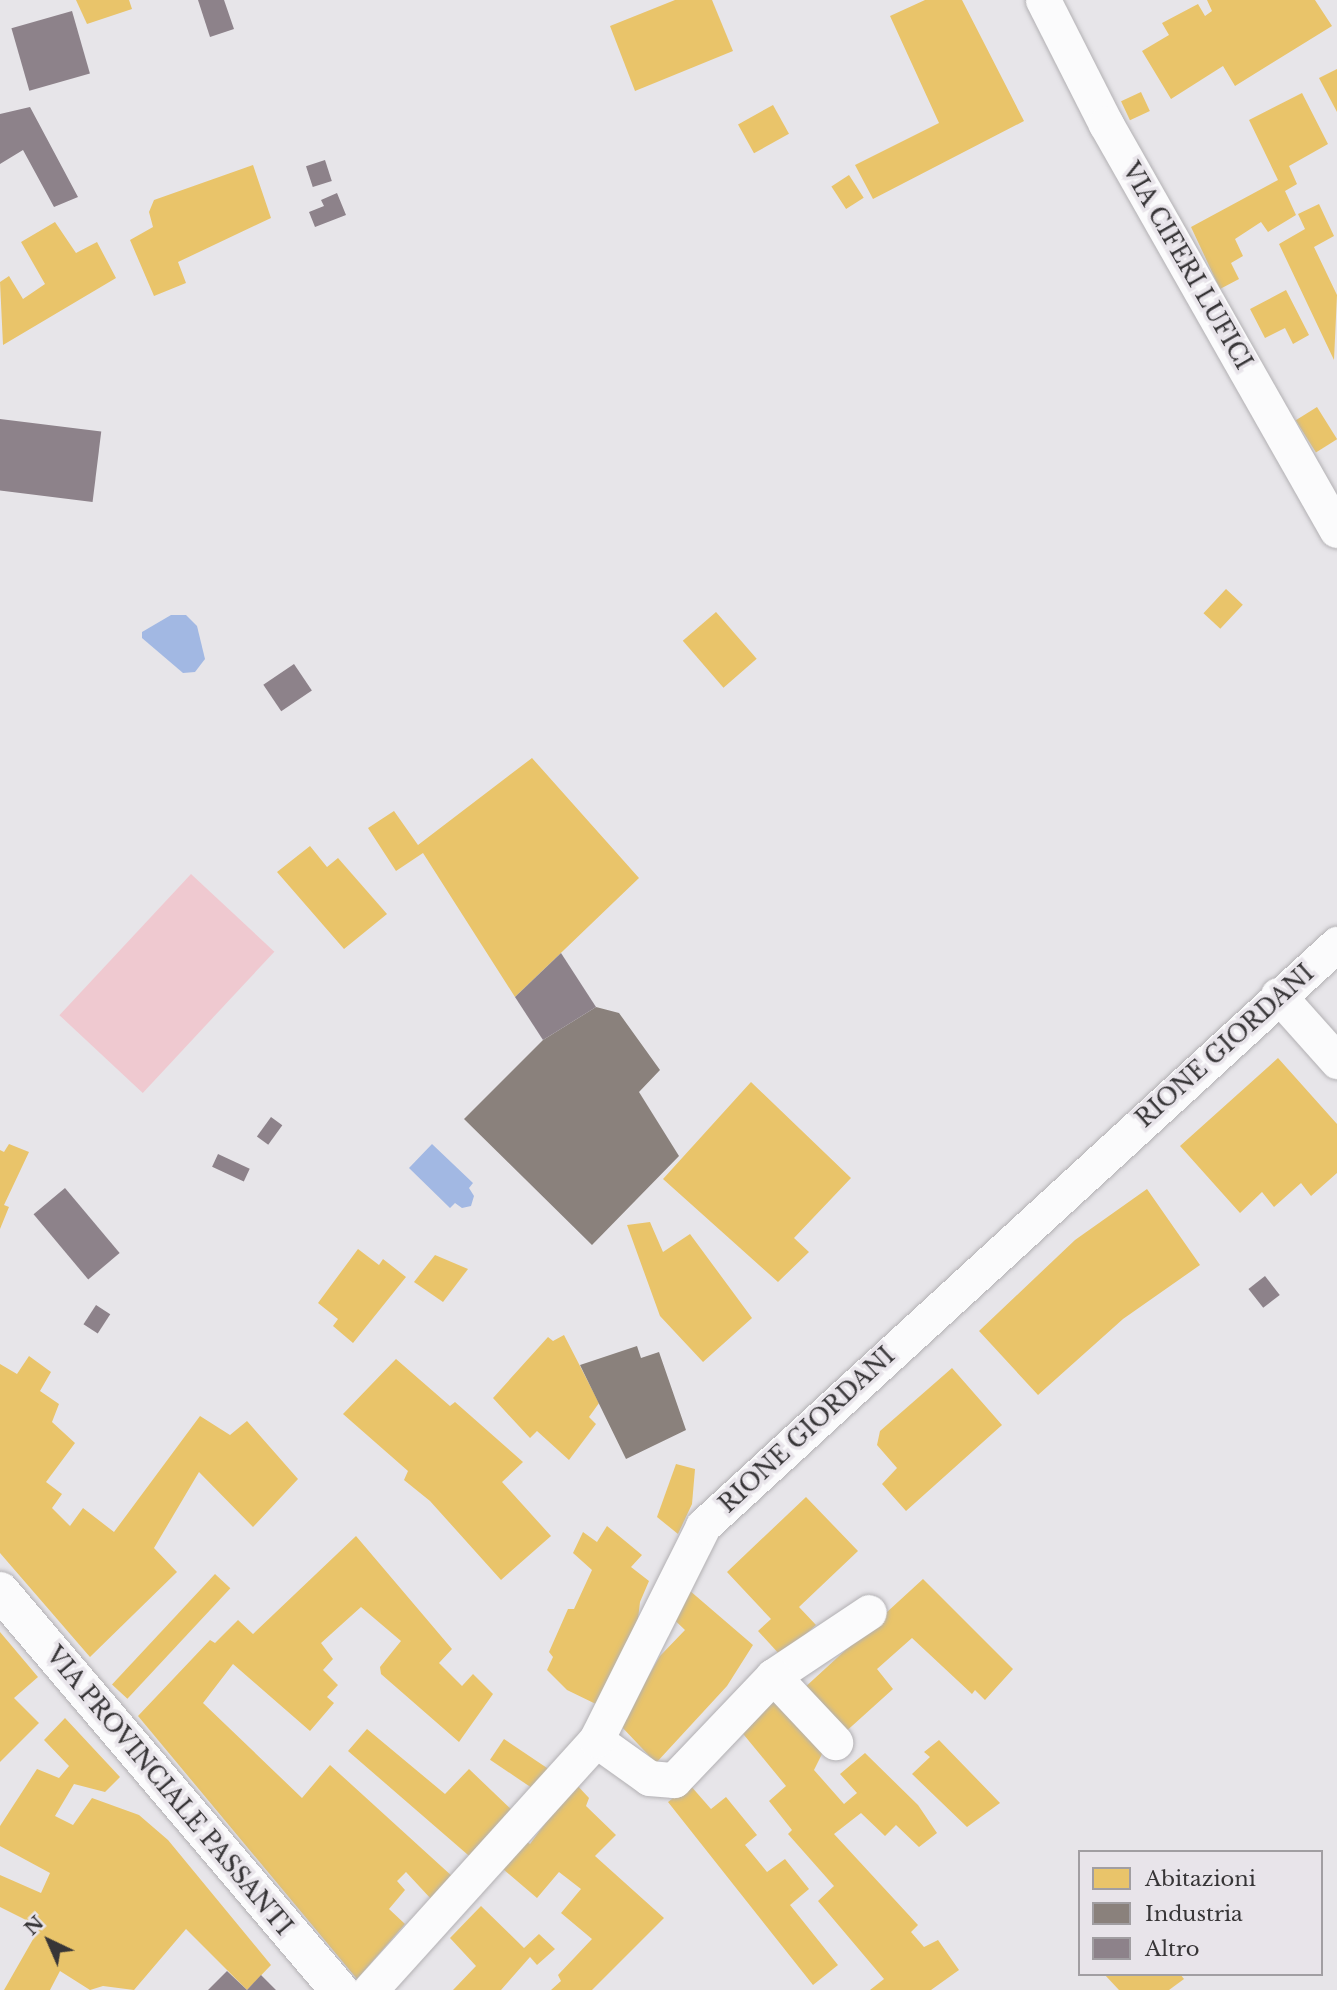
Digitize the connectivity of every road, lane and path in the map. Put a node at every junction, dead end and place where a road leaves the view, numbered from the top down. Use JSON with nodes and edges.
{"nodes":[{"id":1,"x":1043,"y":0,"type":"edge"},
{"id":2,"x":1337,"y":530,"type":"edge"},
{"id":3,"x":1337,"y":944,"type":"edge"},
{"id":4,"x":1278,"y":995,"type":"junction"},
{"id":5,"x":1337,"y":1061,"type":"edge"},
{"id":6,"x":0,"y":1591,"type":"edge"},
{"id":7,"x":869,"y":1612,"type":"dead end"},
{"id":8,"x":773,"y":1676,"type":"junction"},
{"id":9,"x":596,"y":1740,"type":"junction"},
{"id":10,"x":835,"y":1742,"type":"dead end"},
{"id":11,"x":339,"y":1990,"type":"edge"},
{"id":12,"x":370,"y":1990,"type":"edge"}],
"edges":[{"from":1,"to":2,"type":"street","name":"VIA CIFERI LUFICI"},
{"from":3,"to":4,"type":"street","name":"RIONE GIORDANI"},
{"from":4,"to":5,"type":"street"},
{"from":4,"to":9,"type":"street","name":"RIONE GIORDANI"},
{"from":6,"to":11,"type":"main road","name":"VIA PROVINCIALE PASSANTI"},
{"from":7,"to":8,"type":"street"},
{"from":8,"to":9,"type":"street"},
{"from":8,"to":10,"type":"street"},
{"from":9,"to":12,"type":"street","name":"RIONE GIORDANI"}]}
